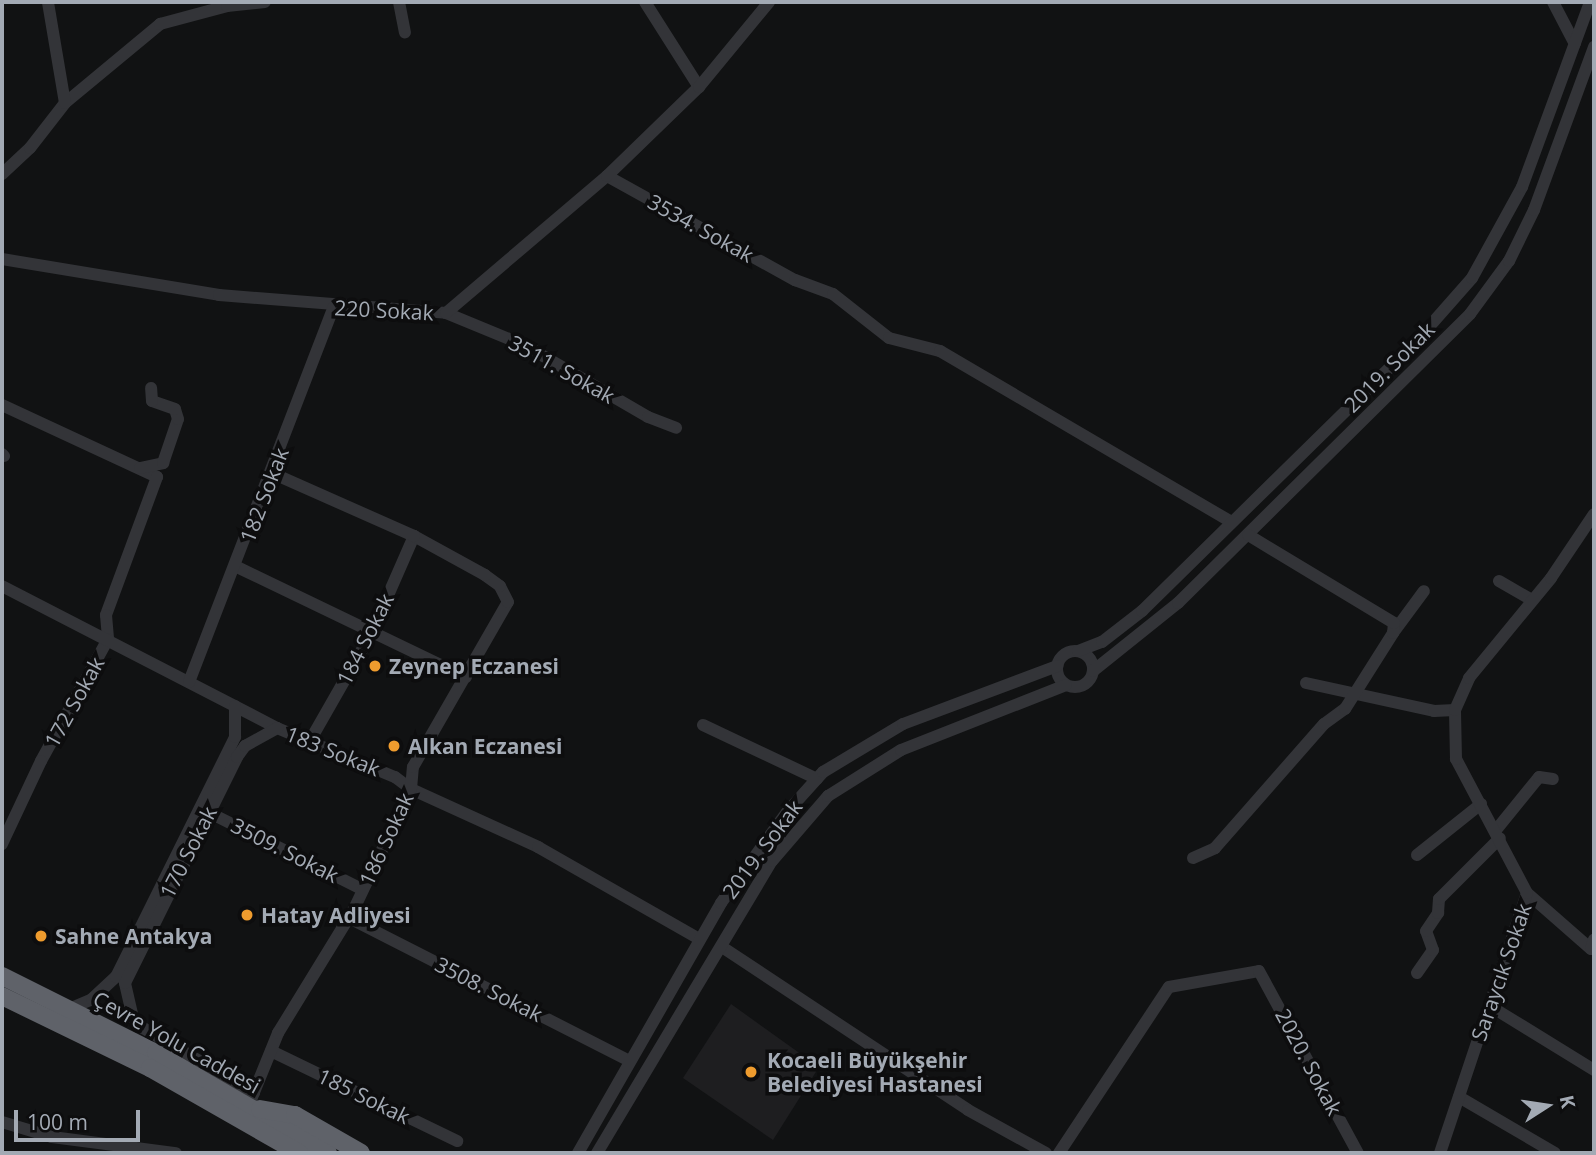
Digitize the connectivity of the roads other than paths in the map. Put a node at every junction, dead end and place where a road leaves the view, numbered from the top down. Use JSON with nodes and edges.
{"nodes":[{"id":1,"x":48,"y":2,"type":"edge"},
{"id":2,"x":265,"y":2,"type":"edge"},
{"id":3,"x":399,"y":2,"type":"edge"},
{"id":4,"x":645,"y":2,"type":"edge"},
{"id":5,"x":769,"y":2,"type":"edge"},
{"id":6,"x":1553,"y":2,"type":"edge"},
{"id":7,"x":1590,"y":2,"type":"edge"},
{"id":8,"x":405,"y":32,"type":"dead end"},
{"id":9,"x":1575,"y":44,"type":"junction"},
{"id":10,"x":1594,"y":47,"type":"edge"},
{"id":11,"x":699,"y":88,"type":"junction"},
{"id":12,"x":65,"y":103,"type":"junction"},
{"id":13,"x":2,"y":174,"type":"edge"},
{"id":14,"x":607,"y":176,"type":"junction"},
{"id":15,"x":2,"y":259,"type":"edge"},
{"id":16,"x":334,"y":307,"type":"junction"},
{"id":17,"x":446,"y":313,"type":"junction"},
{"id":18,"x":151,"y":388,"type":"dead end"},
{"id":19,"x":2,"y":405,"type":"edge"},
{"id":20,"x":676,"y":428,"type":"dead end"},
{"id":21,"x":139,"y":468,"type":"junction"},
{"id":22,"x":274,"y":474,"type":"junction"},
{"id":23,"x":1593,"y":517,"type":"edge"},
{"id":24,"x":1232,"y":522,"type":"junction"},
{"id":25,"x":1248,"y":535,"type":"junction"},
{"id":26,"x":414,"y":536,"type":"junction"},
{"id":27,"x":237,"y":567,"type":"junction"},
{"id":28,"x":1500,"y":581,"type":"dead end"},
{"id":29,"x":2,"y":586,"type":"edge"},
{"id":30,"x":1424,"y":591,"type":"dead end"},
{"id":31,"x":1531,"y":600,"type":"junction"},
{"id":32,"x":372,"y":632,"type":"junction"},
{"id":33,"x":1393,"y":633,"type":"junction"},
{"id":34,"x":108,"y":639,"type":"junction"},
{"id":35,"x":1078,"y":651,"type":"junction"},
{"id":36,"x":1057,"y":666,"type":"junction"},
{"id":37,"x":1093,"y":671,"type":"junction"},
{"id":38,"x":466,"y":677,"type":"junction"},
{"id":39,"x":189,"y":682,"type":"junction"},
{"id":40,"x":1306,"y":683,"type":"dead end"},
{"id":41,"x":1066,"y":685,"type":"junction"},
{"id":42,"x":1354,"y":692,"type":"junction"},
{"id":43,"x":235,"y":706,"type":"junction"},
{"id":44,"x":1455,"y":710,"type":"junction"},
{"id":45,"x":704,"y":725,"type":"dead end"},
{"id":46,"x":277,"y":728,"type":"junction"},
{"id":47,"x":311,"y":739,"type":"junction"},
{"id":48,"x":817,"y":779,"type":"junction"},
{"id":49,"x":1553,"y":779,"type":"dead end"},
{"id":50,"x":411,"y":789,"type":"junction"},
{"id":51,"x":1481,"y":804,"type":"junction"},
{"id":52,"x":208,"y":812,"type":"junction"},
{"id":53,"x":1498,"y":834,"type":"junction"},
{"id":54,"x":2,"y":844,"type":"edge"},
{"id":55,"x":1418,"y":855,"type":"dead end"},
{"id":56,"x":1193,"y":858,"type":"dead end"},
{"id":57,"x":362,"y":889,"type":"junction"},
{"id":58,"x":1527,"y":893,"type":"junction"},
{"id":59,"x":349,"y":918,"type":"junction"},
{"id":60,"x":699,"y":939,"type":"junction"},
{"id":61,"x":722,"y":947,"type":"junction"},
{"id":62,"x":1593,"y":947,"type":"edge"},
{"id":63,"x":1417,"y":973,"type":"dead end"},
{"id":64,"x":2,"y":976,"type":"edge"},
{"id":65,"x":2,"y":996,"type":"edge"},
{"id":66,"x":1490,"y":1006,"type":"junction"},
{"id":67,"x":69,"y":1010,"type":"junction"},
{"id":68,"x":271,"y":1051,"type":"junction"},
{"id":69,"x":630,"y":1061,"type":"junction"},
{"id":70,"x":1594,"y":1070,"type":"edge"},
{"id":71,"x":1459,"y":1097,"type":"junction"},
{"id":72,"x":251,"y":1100,"type":"junction"},
{"id":73,"x":2,"y":1122,"type":"edge"},
{"id":74,"x":253,"y":1126,"type":"junction"},
{"id":75,"x":457,"y":1141,"type":"dead end"},
{"id":76,"x":176,"y":1153,"type":"edge"},
{"id":77,"x":278,"y":1153,"type":"edge"},
{"id":78,"x":299,"y":1153,"type":"edge"},
{"id":79,"x":328,"y":1153,"type":"edge"},
{"id":80,"x":361,"y":1153,"type":"edge"},
{"id":81,"x":578,"y":1153,"type":"edge"},
{"id":82,"x":597,"y":1153,"type":"edge"},
{"id":83,"x":1046,"y":1153,"type":"edge"},
{"id":84,"x":1059,"y":1153,"type":"edge"},
{"id":85,"x":1358,"y":1153,"type":"edge"},
{"id":86,"x":1440,"y":1153,"type":"edge"},
{"id":87,"x":1555,"y":1153,"type":"edge"}],
"edges":[{"from":1,"to":12,"type":"street"},
{"from":2,"to":12,"type":"street"},
{"from":3,"to":8,"type":"street"},
{"from":4,"to":11,"type":"street"},
{"from":5,"to":11,"type":"street","name":"220 Sokak"},
{"from":6,"to":9,"type":"street"},
{"from":7,"to":9,"type":"street","name":"2019. Sokak"},
{"from":9,"to":24,"type":"street","name":"2019. Sokak"},
{"from":10,"to":25,"type":"street","name":"2019. Sokak"},
{"from":11,"to":14,"type":"street","name":"220 Sokak"},
{"from":12,"to":13,"type":"street"},
{"from":14,"to":17,"type":"street","name":"220 Sokak"},
{"from":14,"to":24,"type":"street","name":"3534. Sokak"},
{"from":15,"to":16,"type":"street","name":"220 Sokak"},
{"from":16,"to":17,"type":"street","name":"220 Sokak"},
{"from":16,"to":22,"type":"street","name":"182 Sokak"},
{"from":17,"to":20,"type":"street","name":"3511. Sokak"},
{"from":18,"to":21,"type":"street"},
{"from":19,"to":21,"type":"street"},
{"from":21,"to":34,"type":"street","name":"172 Sokak"},
{"from":22,"to":26,"type":"street","name":"186 Sokak"},
{"from":22,"to":27,"type":"street","name":"182 Sokak"},
{"from":23,"to":31,"type":"street","name":"Saraycık Sokak"},
{"from":24,"to":35,"type":"street","name":"2019. Sokak"},
{"from":25,"to":33,"type":"street"},
{"from":25,"to":37,"type":"street","name":"2019. Sokak"},
{"from":26,"to":32,"type":"street","name":"184 Sokak"},
{"from":26,"to":38,"type":"street","name":"186 Sokak"},
{"from":27,"to":32,"type":"street"},
{"from":27,"to":39,"type":"street","name":"182 Sokak"},
{"from":28,"to":31,"type":"street"},
{"from":29,"to":34,"type":"street","name":"183 Sokak"},
{"from":30,"to":33,"type":"street"},
{"from":31,"to":44,"type":"street","name":"Saraycık Sokak"},
{"from":32,"to":38,"type":"street"},
{"from":32,"to":47,"type":"street","name":"184 Sokak"},
{"from":33,"to":42,"type":"street"},
{"from":34,"to":39,"type":"street","name":"183 Sokak"},
{"from":34,"to":54,"type":"street","name":"172 Sokak"},
{"from":35,"to":36,"type":"street","name":"2019. Sokak"},
{"from":35,"to":37,"type":"street"},
{"from":36,"to":41,"type":"street"},
{"from":36,"to":48,"type":"street","name":"2019. Sokak"},
{"from":37,"to":41,"type":"street","name":"2019. Sokak"},
{"from":38,"to":50,"type":"street","name":"186 Sokak"},
{"from":39,"to":43,"type":"street","name":"183 Sokak"},
{"from":40,"to":42,"type":"street"},
{"from":41,"to":61,"type":"street","name":"2019. Sokak"},
{"from":42,"to":44,"type":"street"},
{"from":42,"to":56,"type":"street"},
{"from":43,"to":46,"type":"street","name":"183 Sokak"},
{"from":43,"to":67,"type":"street","name":"170 Sokak"},
{"from":44,"to":51,"type":"street","name":"Saraycık Sokak"},
{"from":45,"to":48,"type":"street"},
{"from":46,"to":47,"type":"street","name":"183 Sokak"},
{"from":46,"to":52,"type":"street","name":"170 Sokak"},
{"from":47,"to":50,"type":"street","name":"183 Sokak"},
{"from":48,"to":60,"type":"street","name":"2019. Sokak"},
{"from":49,"to":53,"type":"street"},
{"from":50,"to":57,"type":"street","name":"186 Sokak"},
{"from":50,"to":60,"type":"street","name":"183 Sokak"},
{"from":51,"to":53,"type":"street","name":"Saraycık Sokak"},
{"from":51,"to":55,"type":"street"},
{"from":52,"to":57,"type":"street","name":"3509. Sokak"},
{"from":52,"to":72,"type":"street","name":"170 Sokak"},
{"from":53,"to":58,"type":"street","name":"Saraycık Sokak"},
{"from":53,"to":63,"type":"street"},
{"from":57,"to":59,"type":"street","name":"186 Sokak"},
{"from":58,"to":62,"type":"street"},
{"from":58,"to":66,"type":"street","name":"Saraycık Sokak"},
{"from":59,"to":68,"type":"street","name":"186 Sokak"},
{"from":59,"to":69,"type":"street","name":"3508. Sokak"},
{"from":60,"to":69,"type":"street","name":"2019. Sokak"},
{"from":61,"to":82,"type":"street","name":"2019. Sokak"},
{"from":61,"to":83,"type":"street"},
{"from":64,"to":67,"type":"highway","name":"Çevre Yolu Caddesi"},
{"from":65,"to":74,"type":"highway","name":"Çevre Yolu Caddesi"},
{"from":66,"to":70,"type":"street"},
{"from":66,"to":71,"type":"street","name":"Saraycık Sokak"},
{"from":67,"to":72,"type":"highway","name":"Çevre Yolu Caddesi"},
{"from":68,"to":72,"type":"street","name":"186 Sokak"},
{"from":68,"to":75,"type":"street","name":"185 Sokak"},
{"from":69,"to":81,"type":"street","name":"2019. Sokak"},
{"from":71,"to":86,"type":"street","name":"Saraycık Sokak"},
{"from":71,"to":87,"type":"street"},
{"from":72,"to":79,"type":"highway","name":"Çevre Yolu Caddesi"},
{"from":72,"to":80,"type":"highway"},
{"from":73,"to":76,"type":"street"},
{"from":74,"to":77,"type":"highway"},
{"from":74,"to":78,"type":"highway","name":"Çevre Yolu Caddesi"},
{"from":84,"to":85,"type":"street","name":"2020. Sokak"}]}
